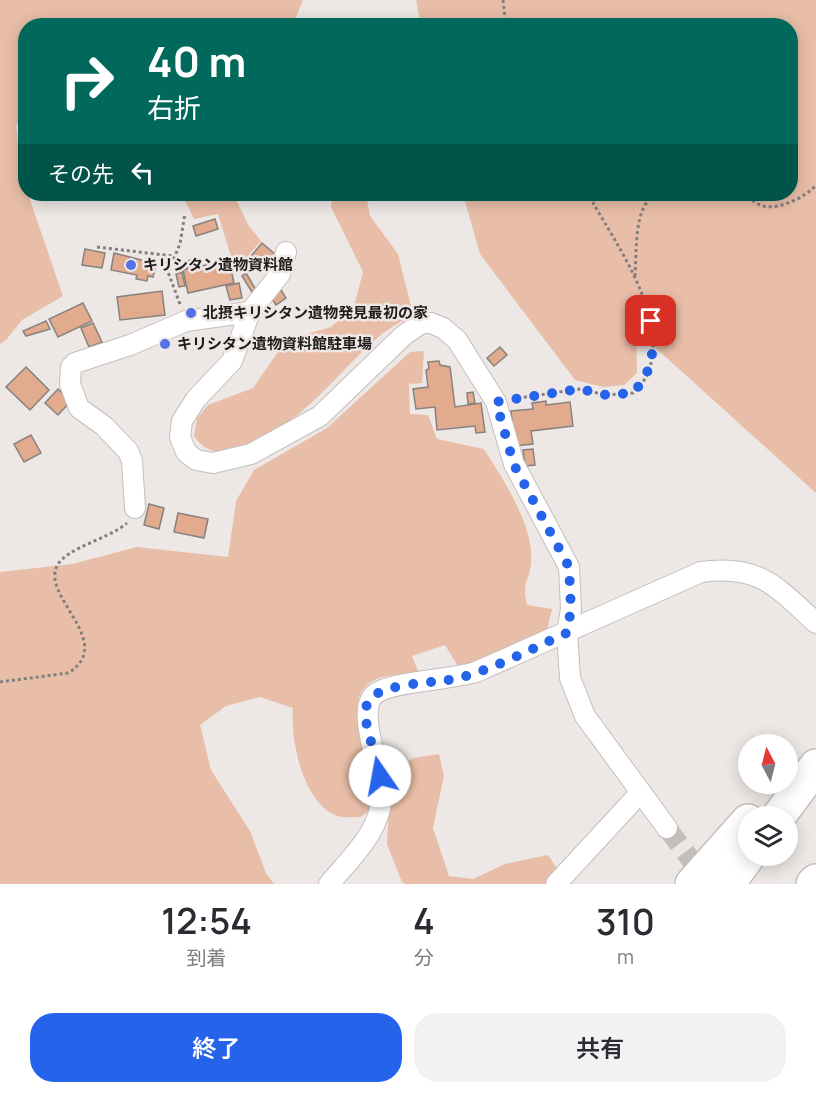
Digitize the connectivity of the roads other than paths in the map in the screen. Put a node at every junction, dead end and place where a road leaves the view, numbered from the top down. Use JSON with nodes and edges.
{"nodes":[{"id":1,"x":286,"y":252,"type":"dead end"},
{"id":2,"x":250,"y":312,"type":"junction"},
{"id":3,"x":135,"y":508,"type":"road end"},
{"id":4,"x":816,"y":623,"type":"edge"},
{"id":5,"x":567,"y":633,"type":"junction"},
{"id":6,"x":816,"y":743,"type":"edge"},
{"id":7,"x":798,"y":764,"type":"edge"},
{"id":8,"x":816,"y":766,"type":"edge"},
{"id":9,"x":641,"y":792,"type":"junction"},
{"id":10,"x":772,"y":794,"type":"edge"},
{"id":11,"x":762,"y":806,"type":"edge"},
{"id":12,"x":786,"y":806,"type":"edge"},
{"id":13,"x":668,"y":828,"type":"tunnel mouth"},
{"id":14,"x":738,"y":832,"type":"edge"},
{"id":15,"x":741,"y":866,"type":"edge"},
{"id":16,"x":329,"y":884,"type":"edge"},
{"id":17,"x":556,"y":884,"type":"edge"},
{"id":18,"x":692,"y":884,"type":"edge"},
{"id":19,"x":728,"y":884,"type":"edge"}],
"edges":[{"from":1,"to":2,"type":"street"},
{"from":2,"to":3,"type":"street"},
{"from":2,"to":5,"type":"street"},
{"from":4,"to":5,"type":"street"},
{"from":5,"to":9,"type":"street"},
{"from":5,"to":16,"type":"street"},
{"from":6,"to":7,"type":"highway"},
{"from":8,"to":12,"type":"highway"},
{"from":9,"to":13,"type":"street"},
{"from":9,"to":17,"type":"street"},
{"from":10,"to":11,"type":"highway"},
{"from":14,"to":18,"type":"highway"},
{"from":15,"to":19,"type":"highway"}]}
